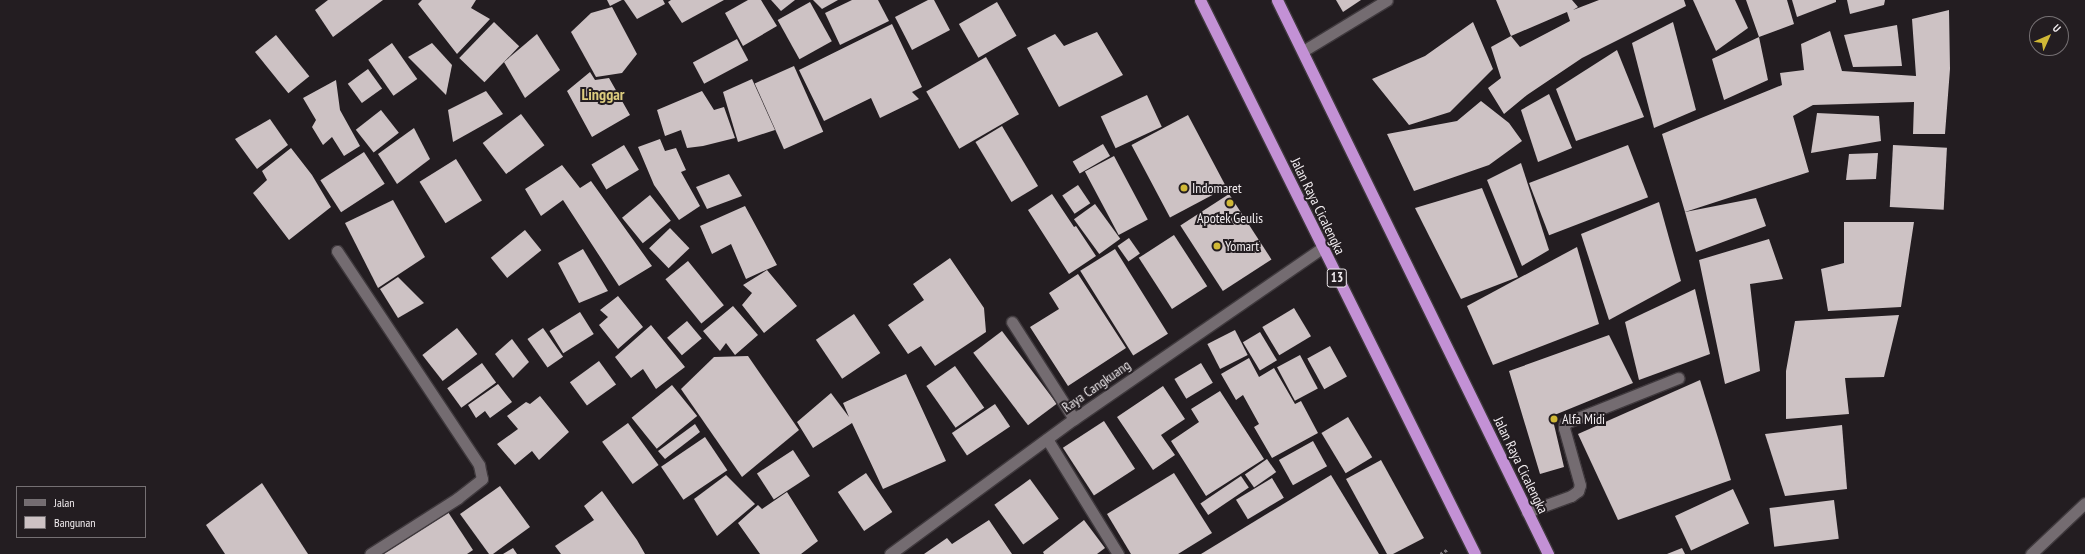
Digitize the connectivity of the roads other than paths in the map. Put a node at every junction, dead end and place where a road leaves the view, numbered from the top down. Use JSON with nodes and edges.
{"nodes":[{"id":1,"x":1200,"y":0,"type":"edge"},
{"id":2,"x":1277,"y":0,"type":"edge"},
{"id":3,"x":1387,"y":0,"type":"edge"},
{"id":4,"x":1303,"y":52,"type":"junction"},
{"id":5,"x":1322,"y":248,"type":"junction"},
{"id":6,"x":337,"y":251,"type":"dead end"},
{"id":7,"x":1012,"y":322,"type":"dead end"},
{"id":8,"x":1678,"y":378,"type":"dead end"},
{"id":9,"x":1074,"y":419,"type":"junction"},
{"id":10,"x":1047,"y":439,"type":"junction"},
{"id":11,"x":2085,"y":503,"type":"edge"},
{"id":12,"x":1527,"y":512,"type":"junction"},
{"id":13,"x":370,"y":554,"type":"edge"},
{"id":14,"x":890,"y":554,"type":"edge"},
{"id":15,"x":1118,"y":554,"type":"edge"},
{"id":16,"x":1475,"y":554,"type":"edge"},
{"id":17,"x":1548,"y":554,"type":"edge"},
{"id":18,"x":2031,"y":554,"type":"edge"}],
"edges":[{"from":1,"to":5,"type":"highway","name":"Jalan Raya Cicalengka","number":"13"},
{"from":2,"to":4,"type":"highway","name":"Jalan Raya Cicalengka"},
{"from":3,"to":4,"type":"street"},
{"from":4,"to":12,"type":"highway","name":"Jalan Raya Cicalengka"},
{"from":5,"to":9,"type":"street","name":"Raya Cangkuang"},
{"from":5,"to":16,"type":"highway","name":"Jalan Raya Cicalengka","number":"13"},
{"from":6,"to":13,"type":"street"},
{"from":7,"to":9,"type":"street"},
{"from":8,"to":12,"type":"street"},
{"from":9,"to":10,"type":"street","name":"Raya Cangkuang"},
{"from":10,"to":14,"type":"street","name":"Raya Cangkuang"},
{"from":10,"to":15,"type":"street"},
{"from":11,"to":18,"type":"street"},
{"from":12,"to":17,"type":"highway","name":"Jalan Raya Cicalengka"}]}
